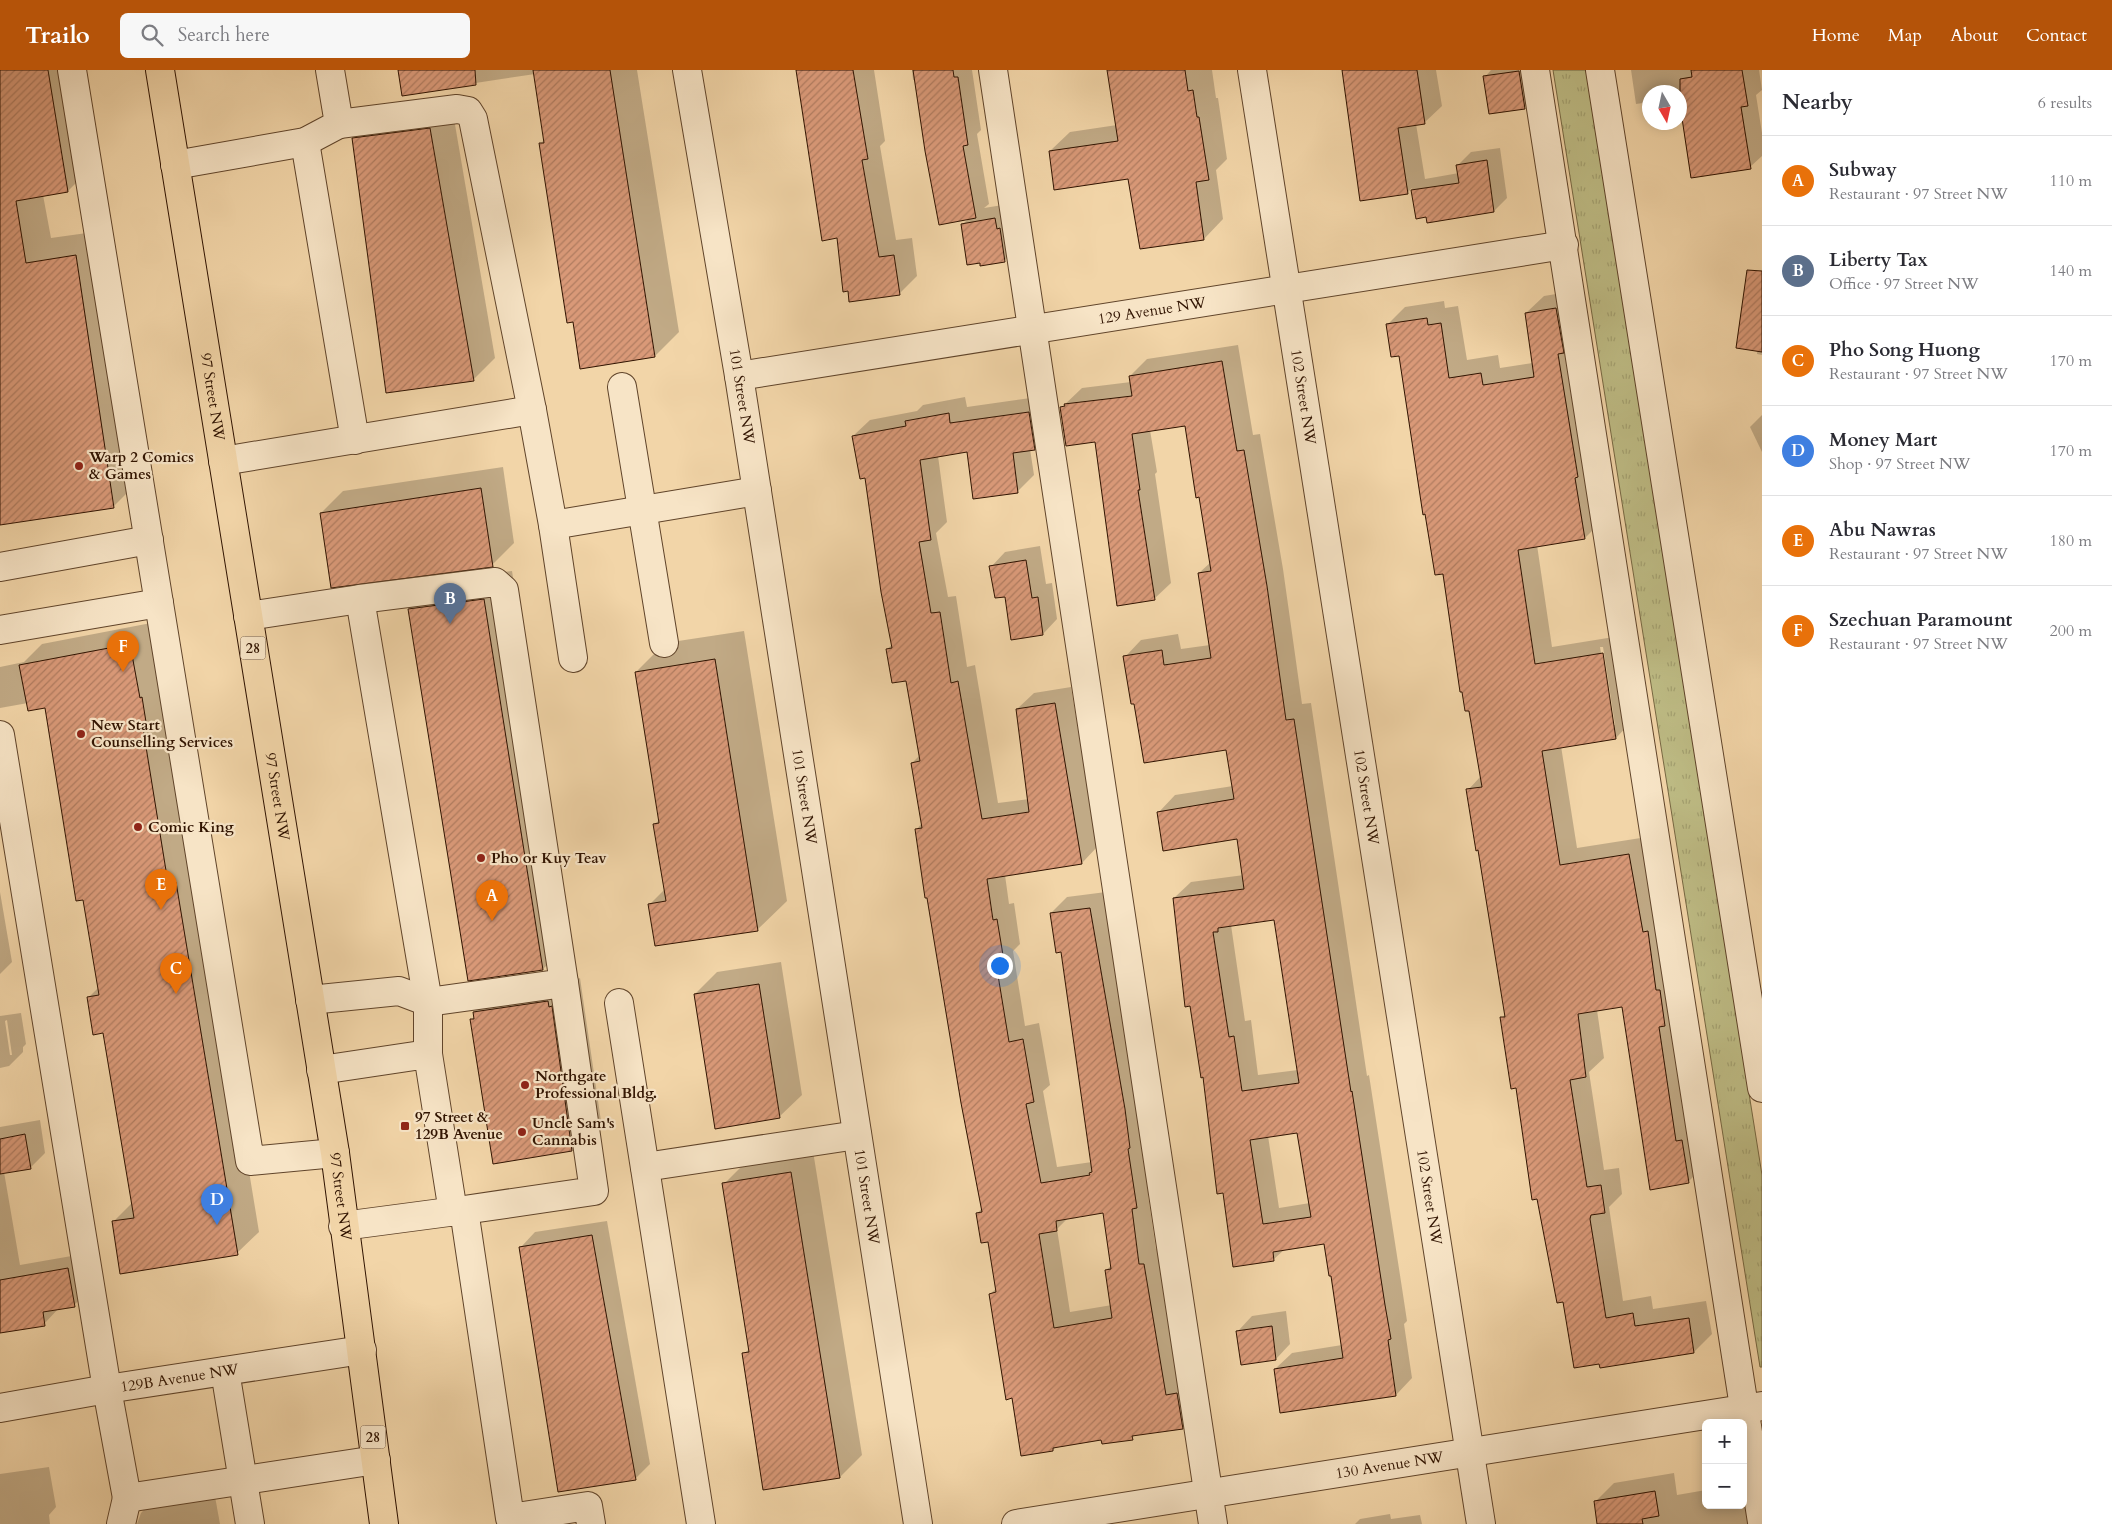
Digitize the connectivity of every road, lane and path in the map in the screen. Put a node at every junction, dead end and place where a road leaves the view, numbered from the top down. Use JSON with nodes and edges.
{"nodes":[{"id":1,"x":72,"y":70,"type":"edge"},
{"id":2,"x":160,"y":70,"type":"edge"},
{"id":3,"x":330,"y":70,"type":"edge"},
{"id":4,"x":687,"y":70,"type":"edge"},
{"id":5,"x":993,"y":70,"type":"edge"},
{"id":6,"x":1252,"y":70,"type":"edge"},
{"id":7,"x":1535,"y":70,"type":"edge"},
{"id":8,"x":1600,"y":70,"type":"edge"},
{"id":9,"x":339,"y":124,"type":"junction"},
{"id":10,"x":306,"y":142,"type":"junction"},
{"id":11,"x":176,"y":165,"type":"junction"},
{"id":12,"x":1564,"y":245,"type":"junction"},
{"id":13,"x":1286,"y":289,"type":"junction"},
{"id":14,"x":1032,"y":330,"type":"junction"},
{"id":15,"x":740,"y":376,"type":"junction"},
{"id":16,"x":622,"y":387,"type":"dead end"},
{"id":17,"x":532,"y":410,"type":"junction"},
{"id":18,"x":356,"y":440,"type":"junction"},
{"id":19,"x":223,"y":460,"type":"junction"},
{"id":20,"x":757,"y":491,"type":"junction"},
{"id":21,"x":642,"y":510,"type":"junction"},
{"id":22,"x":553,"y":525,"type":"junction"},
{"id":23,"x":148,"y":540,"type":"junction"},
{"id":24,"x":0,"y":567,"type":"edge"},
{"id":25,"x":360,"y":599,"type":"junction"},
{"id":26,"x":159,"y":603,"type":"junction"},
{"id":27,"x":248,"y":616,"type":"junction"},
{"id":28,"x":0,"y":630,"type":"edge"},
{"id":29,"x":664,"y":643,"type":"dead end"},
{"id":30,"x":573,"y":658,"type":"dead end"},
{"id":31,"x":0,"y":735,"type":"edge"},
{"id":32,"x":564,"y":983,"type":"junction"},
{"id":33,"x":310,"y":1000,"type":"junction"},
{"id":34,"x":428,"y":1002,"type":"junction"},
{"id":35,"x":619,"y":1003,"type":"dead end"},
{"id":36,"x":428,"y":1054,"type":"junction"},
{"id":37,"x":321,"y":1070,"type":"junction"},
{"id":38,"x":1762,"y":1088,"type":"edge"},
{"id":39,"x":857,"y":1135,"type":"junction"},
{"id":40,"x":335,"y":1152,"type":"junction"},
{"id":41,"x":645,"y":1167,"type":"junction"},
{"id":42,"x":459,"y":1211,"type":"junction"},
{"id":43,"x":343,"y":1226,"type":"junction"},
{"id":44,"x":362,"y":1350,"type":"junction"},
{"id":45,"x":225,"y":1371,"type":"junction"},
{"id":46,"x":107,"y":1389,"type":"junction"},
{"id":47,"x":1753,"y":1407,"type":"edge"},
{"id":48,"x":0,"y":1408,"type":"edge"},
{"id":49,"x":1470,"y":1453,"type":"junction"},
{"id":50,"x":376,"y":1460,"type":"junction"},
{"id":51,"x":243,"y":1480,"type":"junction"},
{"id":52,"x":1209,"y":1494,"type":"junction"},
{"id":53,"x":124,"y":1511,"type":"edge"},
{"id":54,"x":1762,"y":1522,"type":"edge"},
{"id":55,"x":250,"y":1524,"type":"edge"},
{"id":56,"x":384,"y":1524,"type":"edge"},
{"id":57,"x":591,"y":1524,"type":"edge"},
{"id":58,"x":701,"y":1524,"type":"edge"},
{"id":59,"x":918,"y":1524,"type":"edge"},
{"id":60,"x":1016,"y":1524,"type":"edge"},
{"id":61,"x":1213,"y":1524,"type":"edge"},
{"id":62,"x":1481,"y":1524,"type":"edge"}],
"edges":[{"from":1,"to":23,"type":"street"},
{"from":2,"to":11,"type":"main road","name":"97 Street NW","number":"28"},
{"from":3,"to":9,"type":"street"},
{"from":4,"to":15,"type":"street","name":"101 Street NW"},
{"from":5,"to":14,"type":"street"},
{"from":6,"to":13,"type":"street","name":"102 Street NW"},
{"from":7,"to":12,"type":"street"},
{"from":8,"to":38,"type":"street"},
{"from":9,"to":10,"type":"street"},
{"from":9,"to":17,"type":"street"},
{"from":10,"to":11,"type":"street"},
{"from":10,"to":18,"type":"street"},
{"from":11,"to":19,"type":"main road","name":"97 Street NW","number":"28"},
{"from":12,"to":13,"type":"street","name":"129 Avenue NW"},
{"from":12,"to":47,"type":"street"},
{"from":13,"to":14,"type":"street","name":"129 Avenue NW"},
{"from":13,"to":49,"type":"street","name":"102 Street NW"},
{"from":14,"to":15,"type":"street","name":"129 Avenue NW"},
{"from":14,"to":52,"type":"street"},
{"from":15,"to":20,"type":"street","name":"101 Street NW"},
{"from":16,"to":21,"type":"street"},
{"from":17,"to":18,"type":"street"},
{"from":17,"to":22,"type":"street"},
{"from":18,"to":19,"type":"street"},
{"from":19,"to":27,"type":"main road","name":"97 Street NW","number":"28"},
{"from":20,"to":21,"type":"street"},
{"from":20,"to":39,"type":"street","name":"101 Street NW"},
{"from":21,"to":22,"type":"street"},
{"from":21,"to":29,"type":"street"},
{"from":22,"to":30,"type":"street"},
{"from":23,"to":24,"type":"street"},
{"from":23,"to":26,"type":"street"},
{"from":25,"to":27,"type":"street"},
{"from":25,"to":32,"type":"street"},
{"from":25,"to":34,"type":"street"},
{"from":26,"to":28,"type":"street"},
{"from":26,"to":40,"type":"street"},
{"from":27,"to":33,"type":"main road","name":"97 Street NW","number":"28"},
{"from":31,"to":46,"type":"street"},
{"from":32,"to":34,"type":"street"},
{"from":32,"to":42,"type":"street"},
{"from":33,"to":34,"type":"street"},
{"from":33,"to":37,"type":"main road","name":"97 Street NW","number":"28"},
{"from":34,"to":36,"type":"street"},
{"from":35,"to":41,"type":"street"},
{"from":36,"to":37,"type":"street"},
{"from":36,"to":42,"type":"street"},
{"from":37,"to":40,"type":"main road","name":"97 Street NW","number":"28"},
{"from":39,"to":41,"type":"street"},
{"from":39,"to":59,"type":"street","name":"101 Street NW"},
{"from":40,"to":43,"type":"main road","name":"97 Street NW","number":"28"},
{"from":41,"to":58,"type":"street"},
{"from":42,"to":43,"type":"street"},
{"from":42,"to":57,"type":"street"},
{"from":43,"to":44,"type":"main road","name":"97 Street NW"},
{"from":44,"to":45,"type":"street","name":"129B Avenue NW"},
{"from":44,"to":50,"type":"main road","name":"97 Street NW","number":"28"},
{"from":45,"to":46,"type":"street","name":"129B Avenue NW"},
{"from":45,"to":51,"type":"street"},
{"from":46,"to":48,"type":"street","name":"129B Avenue NW"},
{"from":46,"to":53,"type":"street"},
{"from":47,"to":49,"type":"street","name":"130 Avenue NW"},
{"from":47,"to":54,"type":"street"},
{"from":49,"to":52,"type":"street","name":"130 Avenue NW"},
{"from":49,"to":62,"type":"street","name":"102 Street NW"},
{"from":50,"to":51,"type":"street"},
{"from":50,"to":56,"type":"main road","name":"97 Street NW","number":"28"},
{"from":51,"to":53,"type":"street"},
{"from":51,"to":55,"type":"street"},
{"from":52,"to":60,"type":"street","name":"130 Avenue NW"},
{"from":52,"to":61,"type":"street"}]}
